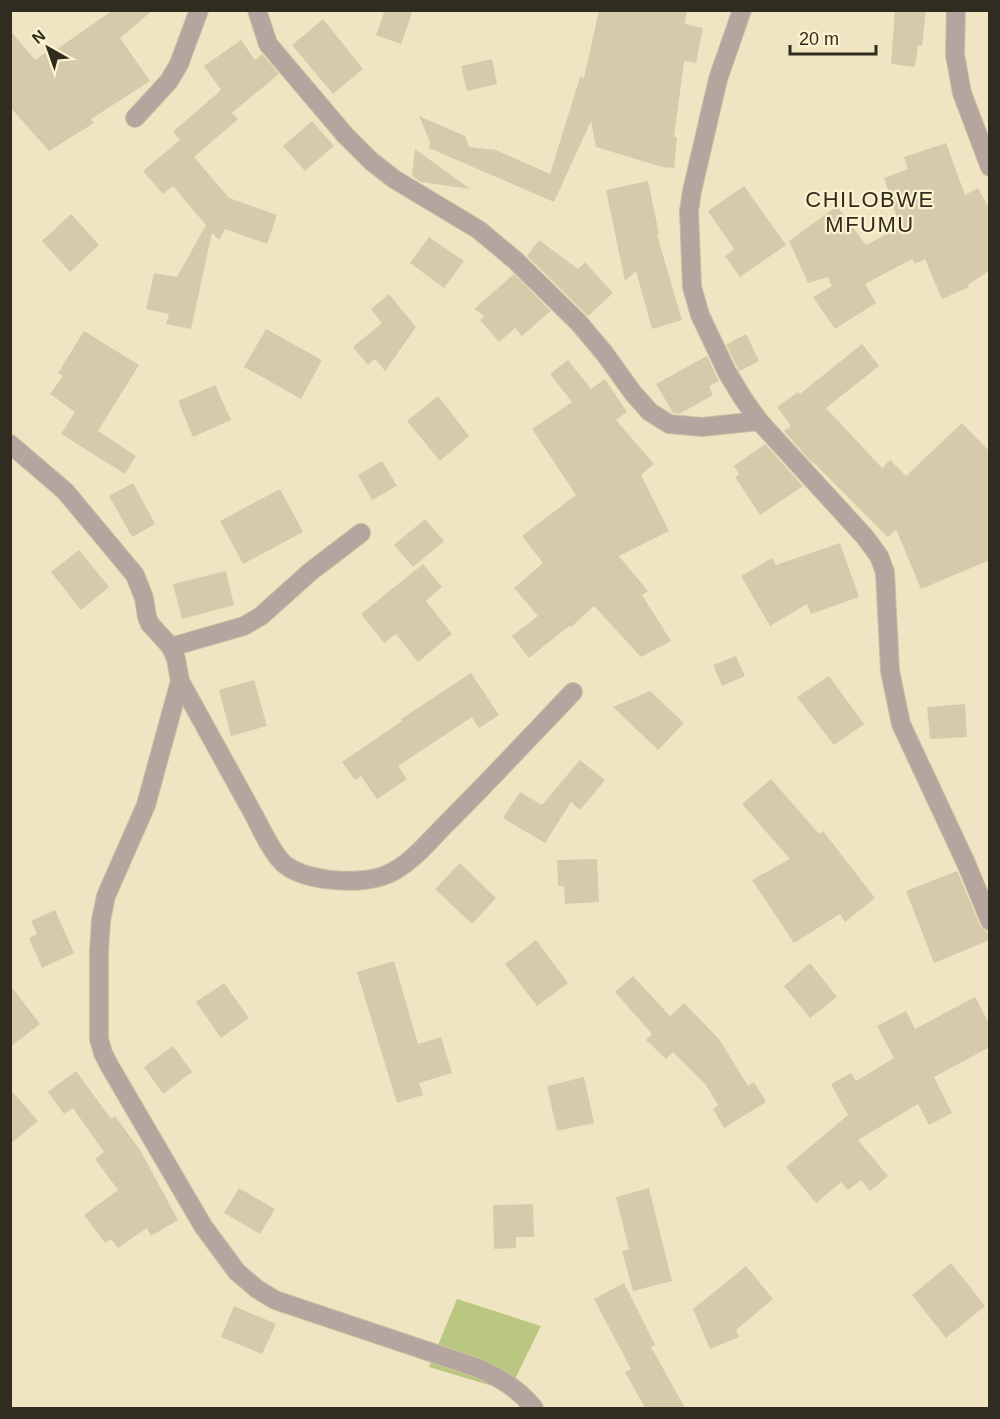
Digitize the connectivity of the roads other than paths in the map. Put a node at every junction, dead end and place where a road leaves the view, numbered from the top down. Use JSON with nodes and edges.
{"nodes":[{"id":1,"x":199,"y":10,"type":"edge"},
{"id":2,"x":257,"y":10,"type":"edge"},
{"id":3,"x":742,"y":10,"type":"edge"},
{"id":4,"x":956,"y":10,"type":"edge"},
{"id":5,"x":135,"y":118,"type":"dead end"},
{"id":6,"x":990,"y":167,"type":"edge"},
{"id":7,"x":759,"y":421,"type":"junction"},
{"id":8,"x":10,"y":444,"type":"edge"},
{"id":9,"x":361,"y":532,"type":"dead end"},
{"id":10,"x":171,"y":647,"type":"junction"},
{"id":11,"x":180,"y":681,"type":"junction"},
{"id":12,"x":573,"y":692,"type":"dead end"},
{"id":13,"x":990,"y":921,"type":"edge"},
{"id":14,"x":534,"y":1408,"type":"edge"}],
"edges":[{"from":1,"to":5,"type":"street"},
{"from":2,"to":7,"type":"street"},
{"from":3,"to":7,"type":"street"},
{"from":4,"to":6,"type":"street"},
{"from":7,"to":13,"type":"street"},
{"from":8,"to":10,"type":"street"},
{"from":9,"to":10,"type":"street"},
{"from":10,"to":11,"type":"street"},
{"from":11,"to":12,"type":"street"},
{"from":11,"to":14,"type":"street"}]}
